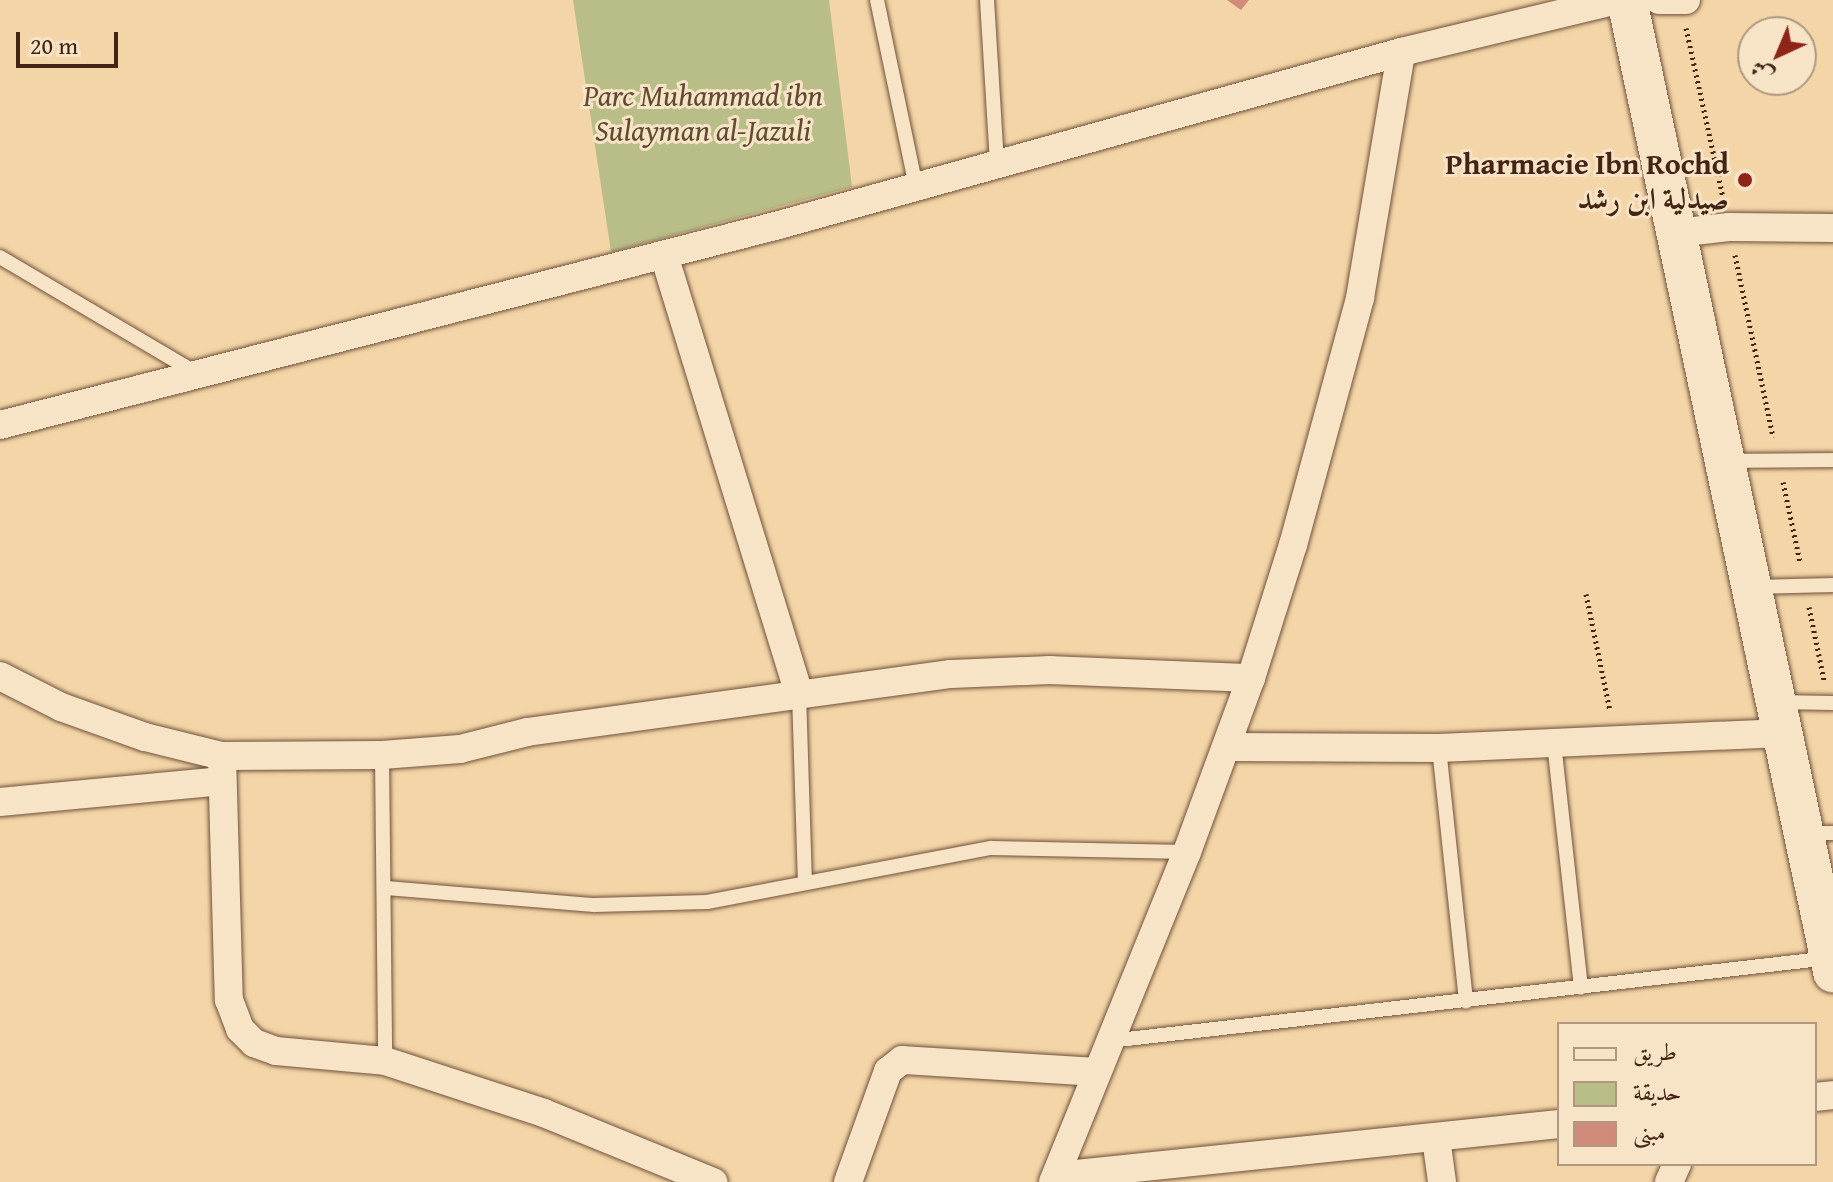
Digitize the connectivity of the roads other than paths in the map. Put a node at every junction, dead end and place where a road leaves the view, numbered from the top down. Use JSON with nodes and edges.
{"nodes":[{"id":1,"x":877,"y":0,"type":"edge"},
{"id":2,"x":987,"y":0,"type":"edge"},
{"id":3,"x":1618,"y":0,"type":"edge"},
{"id":4,"x":1627,"y":0,"type":"edge"},
{"id":5,"x":1401,"y":52,"type":"junction"},
{"id":6,"x":997,"y":163,"type":"junction"},
{"id":7,"x":916,"y":186,"type":"junction"},
{"id":8,"x":1833,"y":228,"type":"edge"},
{"id":9,"x":1677,"y":233,"type":"junction"},
{"id":10,"x":664,"y":255,"type":"junction"},
{"id":11,"x":0,"y":257,"type":"edge"},
{"id":12,"x":200,"y":375,"type":"junction"},
{"id":13,"x":0,"y":425,"type":"edge"},
{"id":14,"x":1833,"y":460,"type":"edge"},
{"id":15,"x":1725,"y":461,"type":"junction"},
{"id":16,"x":1833,"y":585,"type":"edge"},
{"id":17,"x":1752,"y":587,"type":"junction"},
{"id":18,"x":0,"y":676,"type":"edge"},
{"id":19,"x":1251,"y":678,"type":"junction"},
{"id":20,"x":799,"y":693,"type":"junction"},
{"id":21,"x":1831,"y":703,"type":"edge"},
{"id":22,"x":1780,"y":718,"type":"junction"},
{"id":23,"x":1554,"y":743,"type":"junction"},
{"id":24,"x":1226,"y":747,"type":"junction"},
{"id":25,"x":1439,"y":748,"type":"junction"},
{"id":26,"x":382,"y":755,"type":"junction"},
{"id":27,"x":222,"y":768,"type":"junction"},
{"id":28,"x":0,"y":802,"type":"edge"},
{"id":29,"x":1818,"y":833,"type":"edge"},
{"id":30,"x":1187,"y":852,"type":"junction"},
{"id":31,"x":805,"y":883,"type":"junction"},
{"id":32,"x":386,"y":888,"type":"junction"},
{"id":33,"x":1832,"y":963,"type":"edge"},
{"id":34,"x":1581,"y":988,"type":"junction"},
{"id":35,"x":1466,"y":1002,"type":"junction"},
{"id":36,"x":1108,"y":1041,"type":"junction"},
{"id":37,"x":385,"y":1061,"type":"junction"},
{"id":38,"x":1096,"y":1072,"type":"junction"},
{"id":39,"x":1557,"y":1124,"type":"edge"},
{"id":40,"x":1436,"y":1138,"type":"junction"},
{"id":41,"x":673,"y":1174,"type":"edge"},
{"id":42,"x":1055,"y":1179,"type":"edge"},
{"id":43,"x":713,"y":1182,"type":"edge"},
{"id":44,"x":848,"y":1182,"type":"edge"},
{"id":45,"x":1442,"y":1182,"type":"edge"}],
"edges":[{"from":1,"to":7,"type":"lane"},
{"from":2,"to":6,"type":"lane"},
{"from":3,"to":5,"type":"street"},
{"from":4,"to":9,"type":"main road"},
{"from":5,"to":6,"type":"street"},
{"from":5,"to":19,"type":"street"},
{"from":6,"to":7,"type":"street"},
{"from":7,"to":10,"type":"street"},
{"from":8,"to":9,"type":"street"},
{"from":9,"to":15,"type":"main road"},
{"from":10,"to":12,"type":"street"},
{"from":10,"to":20,"type":"street"},
{"from":11,"to":12,"type":"lane"},
{"from":12,"to":13,"type":"street"},
{"from":14,"to":15,"type":"lane"},
{"from":15,"to":17,"type":"main road"},
{"from":16,"to":17,"type":"lane"},
{"from":17,"to":22,"type":"main road"},
{"from":18,"to":27,"type":"street"},
{"from":19,"to":20,"type":"street"},
{"from":19,"to":24,"type":"street"},
{"from":20,"to":26,"type":"street"},
{"from":20,"to":31,"type":"lane"},
{"from":21,"to":22,"type":"lane"},
{"from":22,"to":23,"type":"street"},
{"from":22,"to":29,"type":"main road"},
{"from":23,"to":25,"type":"street"},
{"from":23,"to":34,"type":"lane"},
{"from":24,"to":25,"type":"street"},
{"from":24,"to":30,"type":"street"},
{"from":25,"to":35,"type":"lane"},
{"from":26,"to":27,"type":"street"},
{"from":26,"to":32,"type":"lane"},
{"from":27,"to":28,"type":"street"},
{"from":27,"to":37,"type":"street"},
{"from":29,"to":33,"type":"main road"},
{"from":30,"to":31,"type":"lane"},
{"from":30,"to":36,"type":"street"},
{"from":31,"to":32,"type":"lane"},
{"from":32,"to":37,"type":"lane"},
{"from":33,"to":34,"type":"lane"},
{"from":34,"to":35,"type":"lane"},
{"from":35,"to":36,"type":"lane"},
{"from":36,"to":38,"type":"street"},
{"from":37,"to":41,"type":"street"},
{"from":38,"to":42,"type":"street"},
{"from":38,"to":44,"type":"street"},
{"from":39,"to":40,"type":"street"},
{"from":40,"to":42,"type":"street"},
{"from":40,"to":45,"type":"street"},
{"from":41,"to":43,"type":"street"}]}
